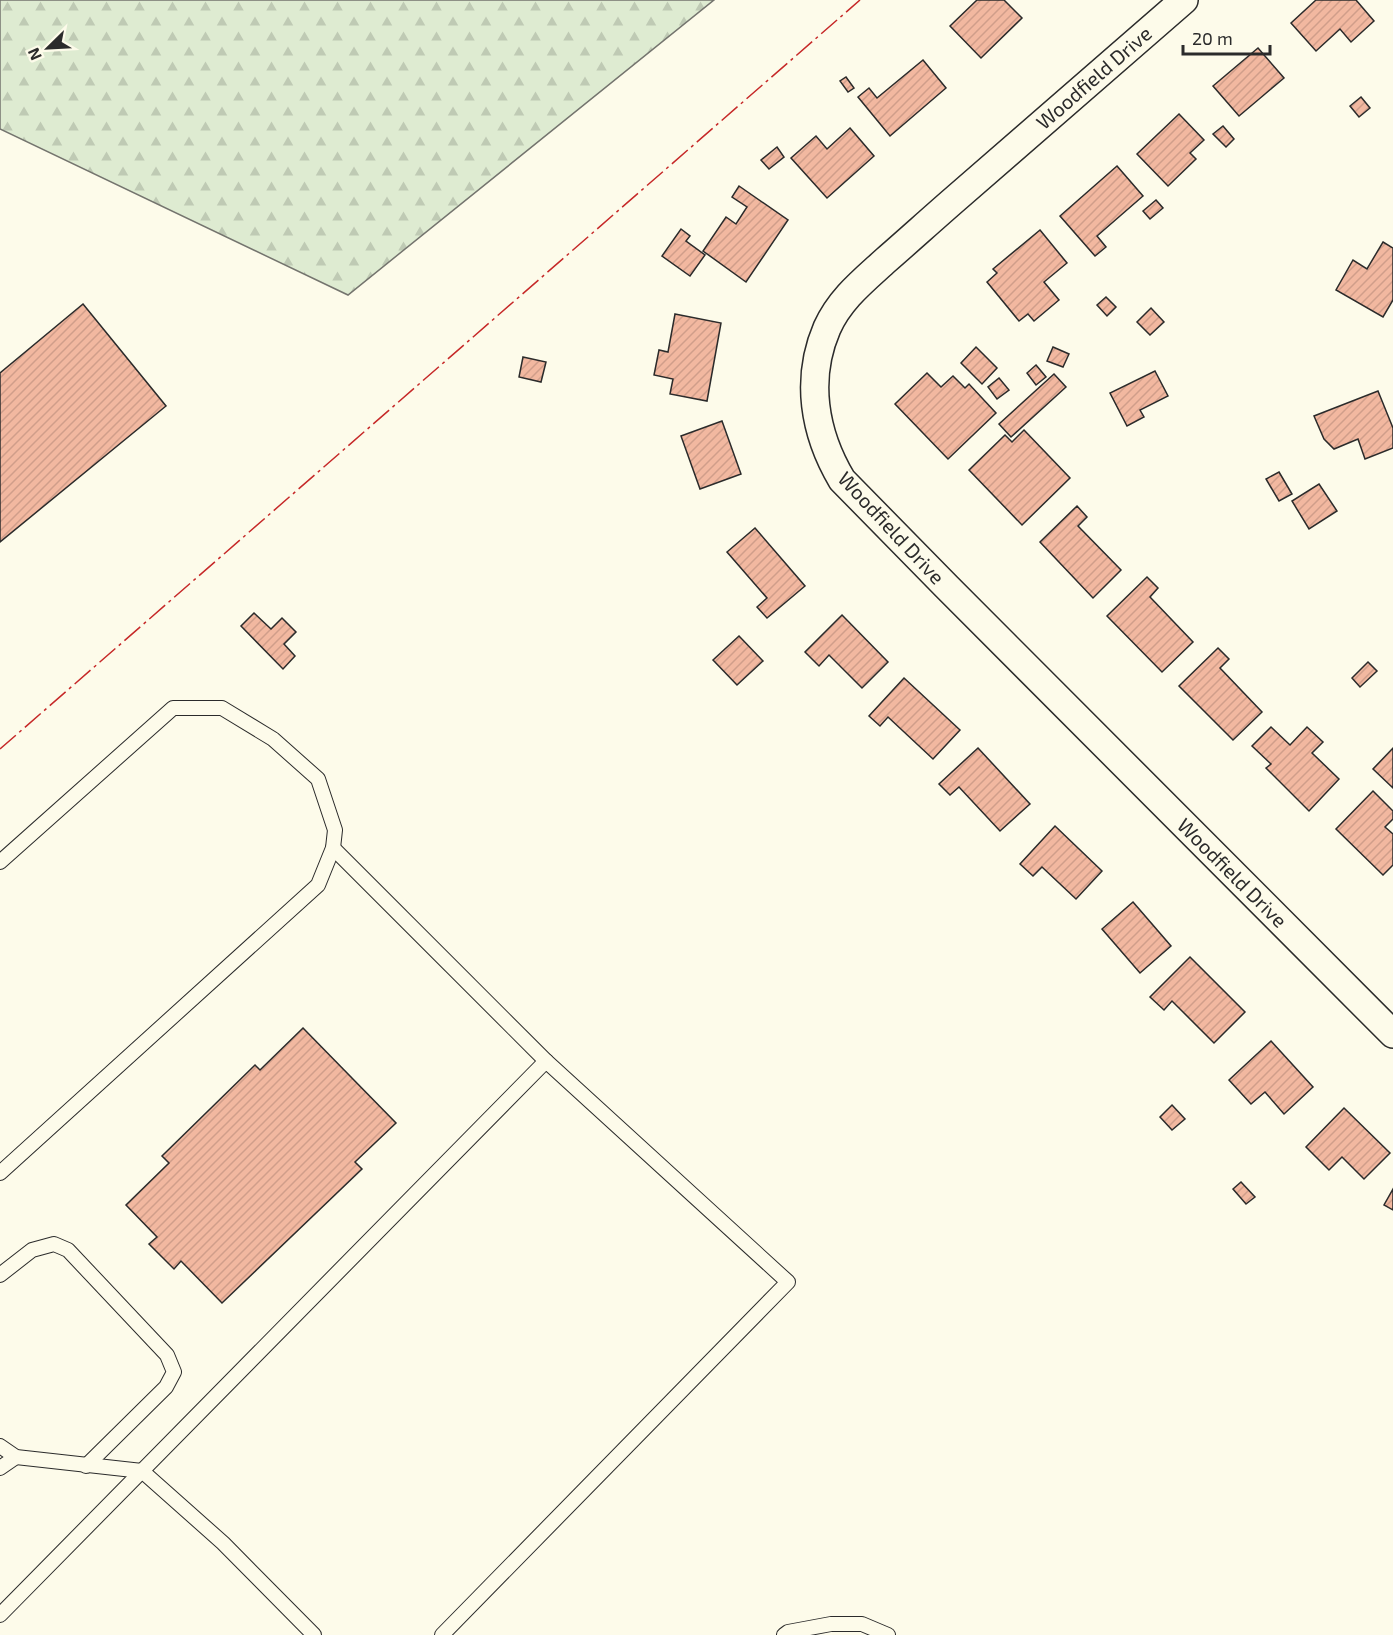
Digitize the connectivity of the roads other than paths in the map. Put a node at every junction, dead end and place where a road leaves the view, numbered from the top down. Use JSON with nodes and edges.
{"nodes":[{"id":1,"x":1184,"y":0,"type":"edge"},
{"id":2,"x":333,"y":848,"type":"junction"},
{"id":3,"x":0,"y":862,"type":"edge"},
{"id":4,"x":1393,"y":1035,"type":"edge"},
{"id":5,"x":546,"y":1061,"type":"junction"},
{"id":6,"x":0,"y":1173,"type":"edge"},
{"id":7,"x":0,"y":1275,"type":"edge"},
{"id":8,"x":0,"y":1446,"type":"edge"},
{"id":9,"x":16,"y":1457,"type":"junction"},
{"id":10,"x":86,"y":1466,"type":"junction"},
{"id":11,"x":0,"y":1468,"type":"edge"},
{"id":12,"x":142,"y":1472,"type":"junction"},
{"id":13,"x":0,"y":1615,"type":"edge"},
{"id":14,"x":314,"y":1635,"type":"edge"},
{"id":15,"x":442,"y":1635,"type":"edge"},
{"id":16,"x":784,"y":1635,"type":"edge"},
{"id":17,"x":888,"y":1635,"type":"edge"}],
"edges":[{"from":1,"to":4,"type":"street","name":"Woodfield Drive"},
{"from":2,"to":3,"type":"lane"},
{"from":2,"to":5,"type":"lane"},
{"from":2,"to":6,"type":"lane"},
{"from":5,"to":12,"type":"lane"},
{"from":5,"to":15,"type":"lane"},
{"from":7,"to":10,"type":"lane"},
{"from":8,"to":9,"type":"lane"},
{"from":9,"to":10,"type":"lane"},
{"from":9,"to":11,"type":"lane"},
{"from":10,"to":12,"type":"lane"},
{"from":12,"to":13,"type":"lane"},
{"from":12,"to":14,"type":"lane"},
{"from":16,"to":17,"type":"lane"}]}
